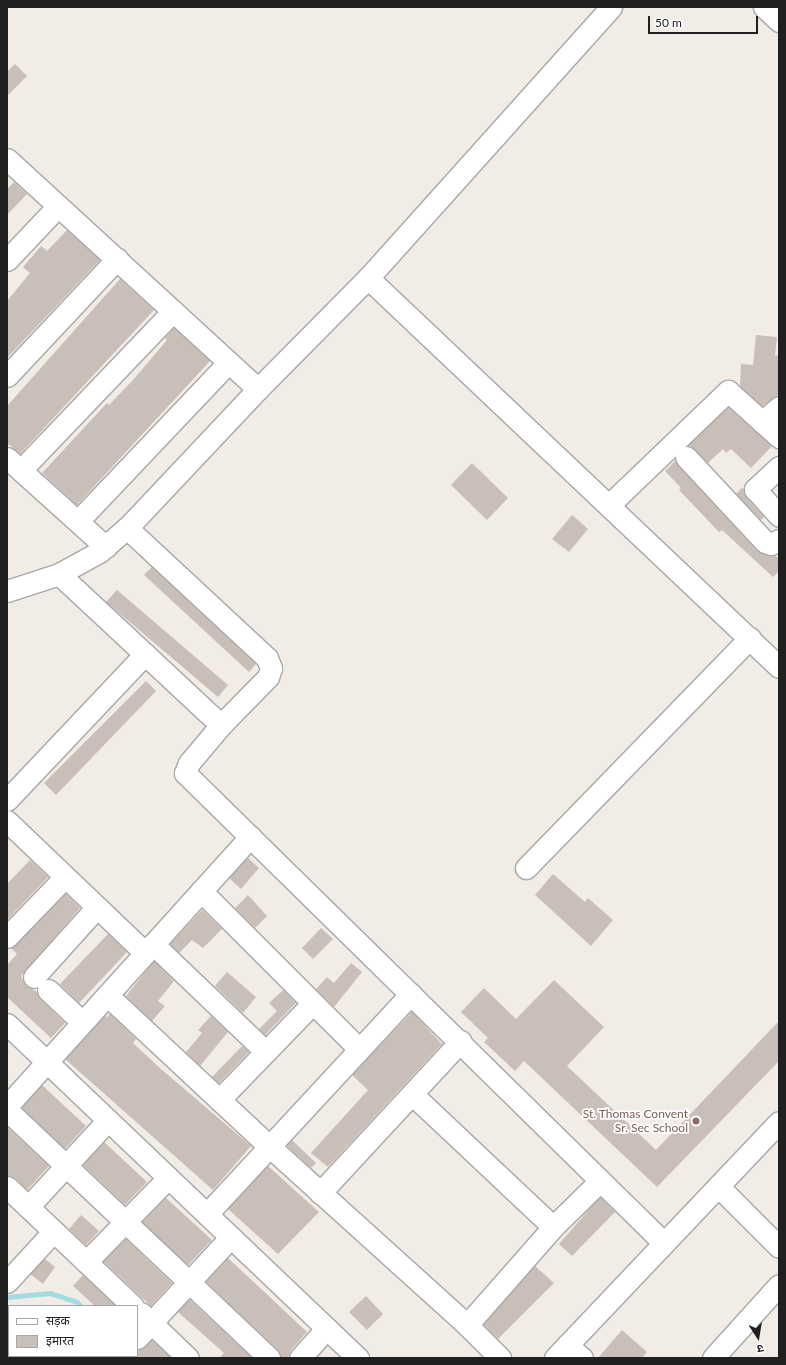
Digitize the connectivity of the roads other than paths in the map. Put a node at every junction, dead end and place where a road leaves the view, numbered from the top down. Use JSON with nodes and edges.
{"nodes":[{"id":1,"x":611,"y":7,"type":"edge"},
{"id":2,"x":764,"y":7,"type":"edge"},
{"id":3,"x":779,"y":21,"type":"edge"},
{"id":4,"x":8,"y":162,"type":"edge"},
{"id":5,"x":58,"y":206,"type":"junction"},
{"id":6,"x":117,"y":259,"type":"junction"},
{"id":7,"x":7,"y":260,"type":"edge"},
{"id":8,"x":368,"y":278,"type":"junction"},
{"id":9,"x":174,"y":311,"type":"junction"},
{"id":10,"x":229,"y":362,"type":"junction"},
{"id":11,"x":7,"y":376,"type":"edge"},
{"id":12,"x":258,"y":389,"type":"junction"},
{"id":13,"x":779,"y":407,"type":"edge"},
{"id":14,"x":762,"y":422,"type":"junction"},
{"id":15,"x":779,"y":438,"type":"edge"},
{"id":16,"x":686,"y":457,"type":"dead end"},
{"id":17,"x":14,"y":464,"type":"edge"},
{"id":18,"x":779,"y":467,"type":"edge"},
{"id":19,"x":609,"y":505,"type":"junction"},
{"id":20,"x":779,"y":516,"type":"edge"},
{"id":21,"x":78,"y":521,"type":"junction"},
{"id":22,"x":127,"y":528,"type":"junction"},
{"id":23,"x":779,"y":540,"type":"edge"},
{"id":24,"x":106,"y":547,"type":"junction"},
{"id":25,"x":59,"y":574,"type":"junction"},
{"id":26,"x":7,"y":591,"type":"edge"},
{"id":27,"x":750,"y":638,"type":"junction"},
{"id":28,"x":145,"y":654,"type":"junction"},
{"id":29,"x":779,"y":667,"type":"edge"},
{"id":30,"x":221,"y":725,"type":"junction"},
{"id":31,"x":7,"y":800,"type":"edge"},
{"id":32,"x":7,"y":821,"type":"edge"},
{"id":33,"x":250,"y":837,"type":"junction"},
{"id":34,"x":526,"y":868,"type":"dead end"},
{"id":35,"x":65,"y":877,"type":"junction"},
{"id":36,"x":201,"y":891,"type":"junction"},
{"id":37,"x":97,"y":907,"type":"junction"},
{"id":38,"x":7,"y":937,"type":"edge"},
{"id":39,"x":149,"y":949,"type":"junction"},
{"id":40,"x":411,"y":994,"type":"junction"},
{"id":41,"x":107,"y":995,"type":"junction"},
{"id":42,"x":312,"y":1004,"type":"junction"},
{"id":43,"x":82,"y":1022,"type":"junction"},
{"id":44,"x":7,"y":1024,"type":"edge"},
{"id":45,"x":461,"y":1041,"type":"junction"},
{"id":46,"x":359,"y":1050,"type":"junction"},
{"id":47,"x":266,"y":1052,"type":"junction"},
{"id":48,"x":47,"y":1062,"type":"junction"},
{"id":49,"x":413,"y":1095,"type":"junction"},
{"id":50,"x":219,"y":1100,"type":"junction"},
{"id":51,"x":7,"y":1106,"type":"edge"},
{"id":52,"x":7,"y":1110,"type":"edge"},
{"id":53,"x":108,"y":1120,"type":"junction"},
{"id":54,"x":779,"y":1122,"type":"edge"},
{"id":55,"x":269,"y":1146,"type":"junction"},
{"id":56,"x":66,"y":1166,"type":"junction"},
{"id":57,"x":168,"y":1178,"type":"junction"},
{"id":58,"x":600,"y":1181,"type":"junction"},
{"id":59,"x":718,"y":1186,"type":"junction"},
{"id":60,"x":7,"y":1187,"type":"edge"},
{"id":61,"x":320,"y":1193,"type":"junction"},
{"id":62,"x":28,"y":1207,"type":"junction"},
{"id":63,"x":206,"y":1214,"type":"junction"},
{"id":64,"x":125,"y":1222,"type":"junction"},
{"id":65,"x":553,"y":1227,"type":"junction"},
{"id":66,"x":53,"y":1232,"type":"junction"},
{"id":67,"x":231,"y":1237,"type":"junction"},
{"id":68,"x":664,"y":1243,"type":"junction"},
{"id":69,"x":779,"y":1246,"type":"edge"},
{"id":70,"x":86,"y":1262,"type":"junction"},
{"id":71,"x":10,"y":1272,"type":"edge"},
{"id":72,"x":189,"y":1282,"type":"junction"},
{"id":73,"x":779,"y":1285,"type":"edge"},
{"id":74,"x":132,"y":1305,"type":"edge"},
{"id":75,"x":144,"y":1316,"type":"edge"},
{"id":76,"x":467,"y":1325,"type":"junction"},
{"id":77,"x":326,"y":1328,"type":"junction"},
{"id":78,"x":138,"y":1335,"type":"edge"},
{"id":79,"x":568,"y":1354,"type":"edge"},
{"id":80,"x":188,"y":1358,"type":"edge"},
{"id":81,"x":269,"y":1358,"type":"edge"},
{"id":82,"x":300,"y":1358,"type":"edge"},
{"id":83,"x":358,"y":1358,"type":"edge"},
{"id":84,"x":500,"y":1358,"type":"edge"},
{"id":85,"x":713,"y":1358,"type":"edge"}],
"edges":[{"from":1,"to":8,"type":"street"},
{"from":2,"to":3,"type":"street"},
{"from":4,"to":5,"type":"street"},
{"from":5,"to":6,"type":"street"},
{"from":5,"to":7,"type":"street"},
{"from":6,"to":9,"type":"street"},
{"from":6,"to":11,"type":"street"},
{"from":8,"to":12,"type":"street"},
{"from":8,"to":19,"type":"street"},
{"from":9,"to":10,"type":"street"},
{"from":9,"to":17,"type":"street"},
{"from":10,"to":12,"type":"street"},
{"from":10,"to":21,"type":"street"},
{"from":12,"to":22,"type":"street"},
{"from":13,"to":14,"type":"street"},
{"from":14,"to":15,"type":"street"},
{"from":14,"to":19,"type":"street"},
{"from":16,"to":23,"type":"street"},
{"from":17,"to":21,"type":"street"},
{"from":18,"to":20,"type":"street"},
{"from":19,"to":27,"type":"street"},
{"from":21,"to":24,"type":"street"},
{"from":22,"to":24,"type":"street"},
{"from":22,"to":30,"type":"street"},
{"from":24,"to":25,"type":"street"},
{"from":25,"to":26,"type":"street"},
{"from":25,"to":28,"type":"street"},
{"from":27,"to":29,"type":"street"},
{"from":27,"to":34,"type":"street"},
{"from":28,"to":30,"type":"street"},
{"from":28,"to":31,"type":"street"},
{"from":30,"to":33,"type":"street"},
{"from":32,"to":35,"type":"street"},
{"from":33,"to":36,"type":"street"},
{"from":33,"to":40,"type":"street"},
{"from":35,"to":37,"type":"street"},
{"from":35,"to":38,"type":"street"},
{"from":36,"to":39,"type":"street"},
{"from":36,"to":42,"type":"street"},
{"from":37,"to":39,"type":"street"},
{"from":37,"to":43,"type":"street"},
{"from":39,"to":41,"type":"street"},
{"from":39,"to":47,"type":"street"},
{"from":40,"to":45,"type":"street"},
{"from":40,"to":46,"type":"street"},
{"from":41,"to":43,"type":"street"},
{"from":41,"to":50,"type":"street"},
{"from":42,"to":46,"type":"street"},
{"from":42,"to":47,"type":"street"},
{"from":43,"to":48,"type":"street"},
{"from":44,"to":48,"type":"street"},
{"from":45,"to":49,"type":"street"},
{"from":45,"to":58,"type":"street"},
{"from":46,"to":55,"type":"street"},
{"from":47,"to":50,"type":"street"},
{"from":48,"to":51,"type":"street"},
{"from":48,"to":53,"type":"street"},
{"from":49,"to":61,"type":"street"},
{"from":49,"to":65,"type":"street"},
{"from":50,"to":55,"type":"street"},
{"from":52,"to":56,"type":"street"},
{"from":53,"to":56,"type":"street"},
{"from":53,"to":57,"type":"street"},
{"from":54,"to":59,"type":"street"},
{"from":55,"to":61,"type":"street"},
{"from":55,"to":63,"type":"street"},
{"from":56,"to":62,"type":"street"},
{"from":56,"to":64,"type":"street"},
{"from":57,"to":63,"type":"street"},
{"from":57,"to":64,"type":"street"},
{"from":58,"to":65,"type":"street"},
{"from":58,"to":68,"type":"street"},
{"from":59,"to":68,"type":"street"},
{"from":59,"to":69,"type":"street"},
{"from":60,"to":62,"type":"street"},
{"from":61,"to":76,"type":"street"},
{"from":62,"to":66,"type":"street"},
{"from":63,"to":67,"type":"street"},
{"from":64,"to":70,"type":"street"},
{"from":64,"to":72,"type":"street"},
{"from":65,"to":76,"type":"street"},
{"from":66,"to":70,"type":"street"},
{"from":66,"to":71,"type":"street"},
{"from":67,"to":72,"type":"street"},
{"from":67,"to":77,"type":"street"},
{"from":68,"to":79,"type":"street"},
{"from":70,"to":74,"type":"street"},
{"from":72,"to":75,"type":"street"},
{"from":72,"to":81,"type":"street"},
{"from":73,"to":85,"type":"street"},
{"from":75,"to":78,"type":"street"},
{"from":75,"to":80,"type":"street"},
{"from":76,"to":84,"type":"street"},
{"from":77,"to":82,"type":"street"},
{"from":77,"to":83,"type":"street"}]}
